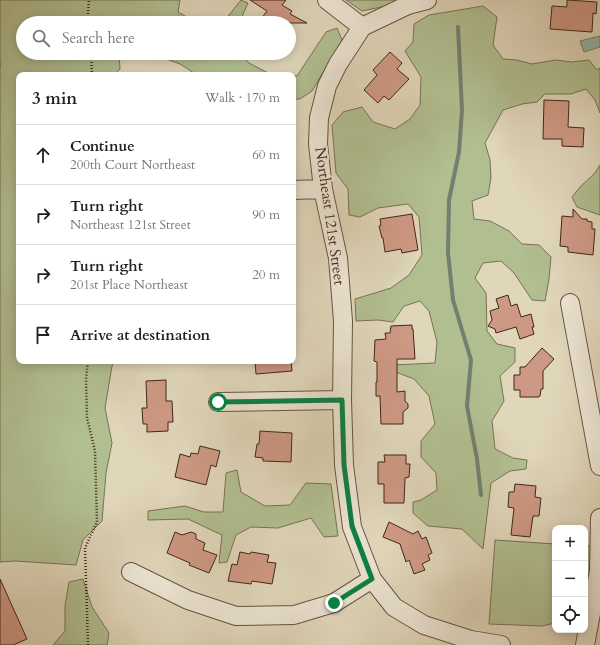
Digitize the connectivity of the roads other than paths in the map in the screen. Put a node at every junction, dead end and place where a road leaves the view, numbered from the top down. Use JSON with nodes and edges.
{"nodes":[{"id":1,"x":327,"y":0,"type":"edge"},
{"id":2,"x":427,"y":0,"type":"edge"},
{"id":3,"x":362,"y":27,"type":"junction"},
{"id":4,"x":323,"y":189,"type":"junction"},
{"id":5,"x":296,"y":190,"type":"edge"},
{"id":6,"x":570,"y":303,"type":"dead end"},
{"id":7,"x":342,"y":400,"type":"junction"},
{"id":8,"x":218,"y":402,"type":"dead end"},
{"id":9,"x":600,"y":466,"type":"edge"},
{"id":10,"x":600,"y":518,"type":"edge"},
{"id":11,"x":131,"y":572,"type":"dead end"},
{"id":12,"x":372,"y":579,"type":"junction"},
{"id":13,"x":501,"y":645,"type":"edge"},
{"id":14,"x":585,"y":645,"type":"edge"}],
"edges":[{"from":1,"to":3,"type":"street"},
{"from":2,"to":3,"type":"street"},
{"from":3,"to":4,"type":"street","name":"Northeast 121st Street"},
{"from":4,"to":5,"type":"street"},
{"from":4,"to":7,"type":"street","name":"Northeast 121st Street"},
{"from":6,"to":9,"type":"street"},
{"from":7,"to":8,"type":"street"},
{"from":7,"to":12,"type":"street","name":"Northeast 121st Street"},
{"from":10,"to":14,"type":"street"},
{"from":11,"to":12,"type":"street"},
{"from":12,"to":13,"type":"street","name":"Northeast 121st Street"}]}
